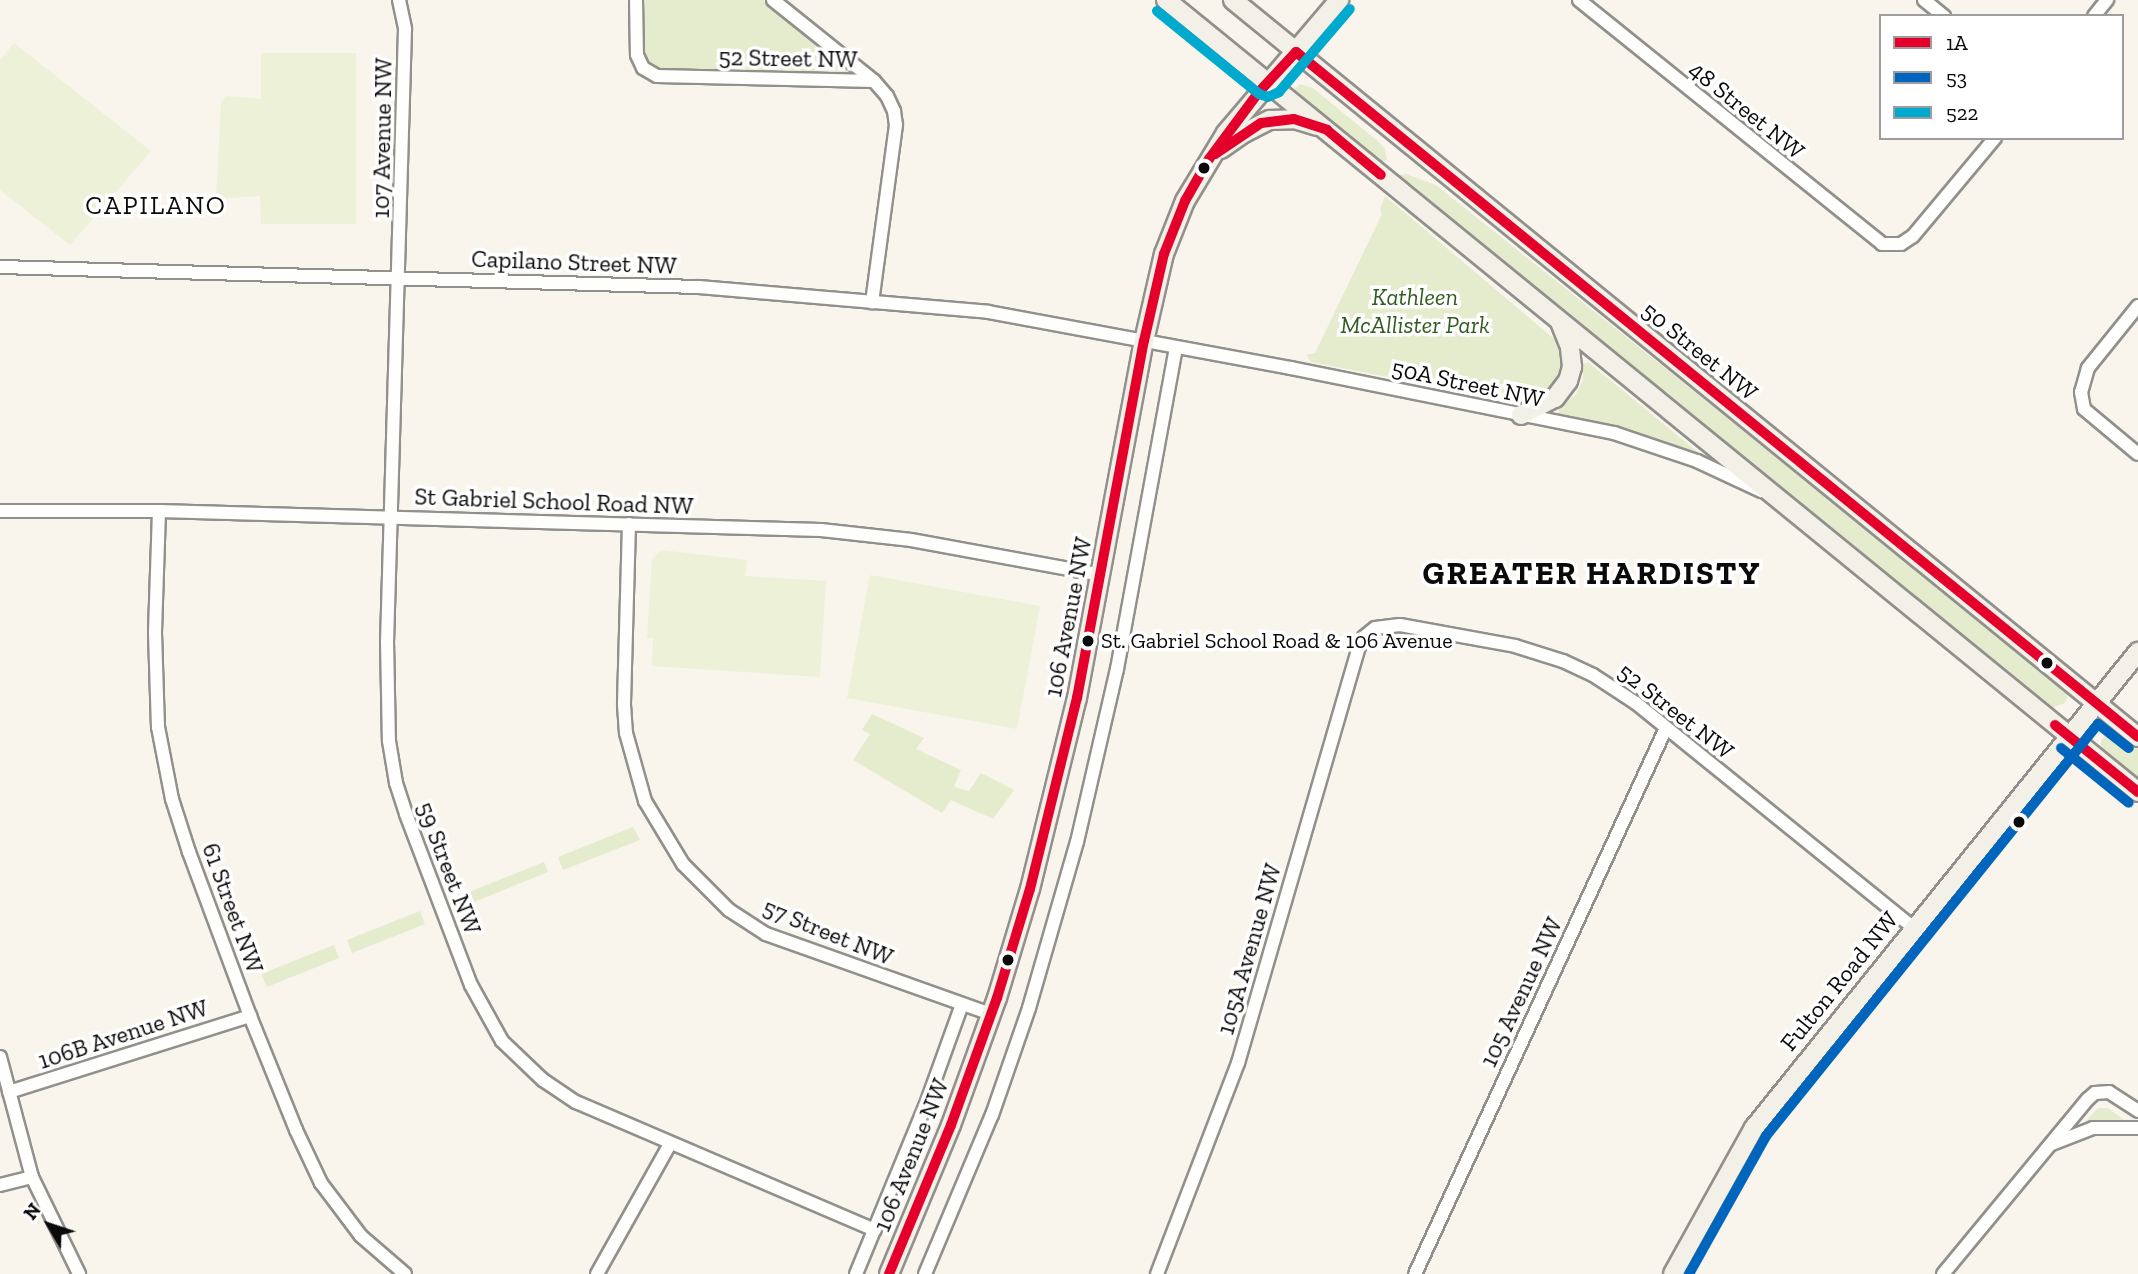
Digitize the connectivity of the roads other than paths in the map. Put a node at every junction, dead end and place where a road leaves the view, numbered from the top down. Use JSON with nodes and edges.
{"nodes":[{"id":1,"x":399,"y":0,"type":"edge"},
{"id":2,"x":636,"y":0,"type":"edge"},
{"id":3,"x":773,"y":0,"type":"edge"},
{"id":4,"x":1166,"y":0,"type":"edge"},
{"id":5,"x":1233,"y":0,"type":"edge"},
{"id":6,"x":1339,"y":0,"type":"edge"},
{"id":7,"x":1579,"y":0,"type":"edge"},
{"id":8,"x":1924,"y":0,"type":"edge"},
{"id":9,"x":2107,"y":0,"type":"edge"},
{"id":10,"x":1942,"y":14,"type":"edge"},
{"id":11,"x":2096,"y":14,"type":"edge"},
{"id":12,"x":1296,"y":52,"type":"junction"},
{"id":13,"x":874,"y":81,"type":"junction"},
{"id":14,"x":1268,"y":83,"type":"junction"},
{"id":15,"x":1327,"y":130,"type":"junction"},
{"id":16,"x":1993,"y":140,"type":"edge"},
{"id":17,"x":1209,"y":159,"type":"junction"},
{"id":18,"x":0,"y":267,"type":"edge"},
{"id":19,"x":400,"y":278,"type":"junction"},
{"id":20,"x":872,"y":302,"type":"junction"},
{"id":21,"x":2138,"y":306,"type":"edge"},
{"id":22,"x":1559,"y":322,"type":"junction"},
{"id":23,"x":1144,"y":341,"type":"junction"},
{"id":24,"x":1176,"y":348,"type":"junction"},
{"id":25,"x":1521,"y":415,"type":"junction"},
{"id":26,"x":2138,"y":454,"type":"edge"},
{"id":27,"x":1774,"y":497,"type":"junction"},
{"id":28,"x":0,"y":511,"type":"edge"},
{"id":29,"x":159,"y":511,"type":"junction"},
{"id":30,"x":391,"y":518,"type":"junction"},
{"id":31,"x":629,"y":524,"type":"junction"},
{"id":32,"x":1102,"y":575,"type":"junction"},
{"id":33,"x":1369,"y":632,"type":"joint"},
{"id":34,"x":2138,"y":652,"type":"edge"},
{"id":35,"x":2096,"y":704,"type":"junction"},
{"id":36,"x":1666,"y":728,"type":"junction"},
{"id":37,"x":2070,"y":737,"type":"junction"},
{"id":38,"x":2138,"y":737,"type":"edge"},
{"id":39,"x":2138,"y":792,"type":"edge"},
{"id":40,"x":1914,"y":928,"type":"junction"},
{"id":41,"x":962,"y":1004,"type":"junction"},
{"id":42,"x":991,"y":1014,"type":"junction"},
{"id":43,"x":250,"y":1016,"type":"junction"},
{"id":44,"x":0,"y":1057,"type":"edge"},
{"id":45,"x":9,"y":1093,"type":"junction"},
{"id":46,"x":2138,"y":1111,"type":"edge"},
{"id":47,"x":2138,"y":1128,"type":"edge"},
{"id":48,"x":670,"y":1144,"type":"junction"},
{"id":49,"x":2046,"y":1148,"type":"junction"},
{"id":50,"x":32,"y":1177,"type":"junction"},
{"id":51,"x":0,"y":1185,"type":"edge"},
{"id":52,"x":876,"y":1230,"type":"junction"},
{"id":53,"x":79,"y":1274,"type":"edge"},
{"id":54,"x":405,"y":1274,"type":"edge"},
{"id":55,"x":597,"y":1274,"type":"edge"},
{"id":56,"x":856,"y":1274,"type":"edge"},
{"id":57,"x":889,"y":1274,"type":"edge"},
{"id":58,"x":925,"y":1274,"type":"edge"},
{"id":59,"x":1157,"y":1274,"type":"edge"},
{"id":60,"x":1415,"y":1274,"type":"edge"},
{"id":61,"x":1673,"y":1274,"type":"edge"},
{"id":62,"x":1943,"y":1274,"type":"edge"}],
"edges":[{"from":1,"to":19,"type":"street","name":"107 Avenue NW"},
{"from":2,"to":13,"type":"street","name":"52 Street NW"},
{"from":3,"to":13,"type":"street","name":"52 Street NW"},
{"from":4,"to":14,"type":"main road"},
{"from":5,"to":12,"type":"main road","name":"50 Street NW"},
{"from":6,"to":12,"type":"main road","name":"106 Avenue NW"},
{"from":7,"to":16,"type":"street","name":"48 Street NW"},
{"from":8,"to":10,"type":"street"},
{"from":9,"to":11,"type":"street"},
{"from":12,"to":14,"type":"main road","name":"106 Avenue NW"},
{"from":12,"to":35,"type":"main road","name":"50 Street NW"},
{"from":13,"to":20,"type":"street"},
{"from":14,"to":15,"type":"main road"},
{"from":14,"to":17,"type":"main road","name":"106 Avenue NW"},
{"from":15,"to":17,"type":"main road"},
{"from":15,"to":22,"type":"main road"},
{"from":17,"to":23,"type":"main road","name":"106 Avenue NW"},
{"from":18,"to":19,"type":"street","name":"Capilano Street NW"},
{"from":19,"to":20,"type":"street","name":"Capilano Street NW"},
{"from":19,"to":30,"type":"street","name":"59 Street NW"},
{"from":20,"to":23,"type":"street","name":"Capilano Street NW"},
{"from":21,"to":26,"type":"street"},
{"from":22,"to":25,"type":"main road"},
{"from":22,"to":27,"type":"main road"},
{"from":23,"to":24,"type":"street","name":"50A Street NW"},
{"from":23,"to":32,"type":"main road","name":"106 Avenue NW"},
{"from":24,"to":25,"type":"street","name":"50A Street NW"},
{"from":24,"to":58,"type":"street"},
{"from":25,"to":27,"type":"street","name":"50A Street NW"},
{"from":27,"to":37,"type":"main road"},
{"from":28,"to":29,"type":"street","name":"St Gabriel School Road NW"},
{"from":29,"to":30,"type":"street","name":"St Gabriel School Road NW"},
{"from":29,"to":43,"type":"street","name":"61 Street NW"},
{"from":30,"to":31,"type":"street","name":"St Gabriel School Road NW"},
{"from":30,"to":48,"type":"street","name":"59 Street NW"},
{"from":31,"to":32,"type":"street","name":"St Gabriel School Road NW"},
{"from":31,"to":41,"type":"street","name":"57 Street NW"},
{"from":32,"to":42,"type":"main road","name":"106 Avenue NW"},
{"from":33,"to":36,"type":"street","name":"52 Street NW"},
{"from":33,"to":59,"type":"street","name":"105A Avenue NW"},
{"from":34,"to":35,"type":"main road","name":"Fulton Road NW"},
{"from":35,"to":37,"type":"main road","name":"Fulton Road NW"},
{"from":35,"to":38,"type":"main road","name":"50 Street NW"},
{"from":36,"to":40,"type":"street","name":"52 Street NW"},
{"from":36,"to":60,"type":"street","name":"105 Avenue NW"},
{"from":37,"to":39,"type":"main road"},
{"from":37,"to":40,"type":"main road","name":"Fulton Road NW"},
{"from":40,"to":61,"type":"main road","name":"Fulton Road NW"},
{"from":41,"to":42,"type":"street","name":"57 Street NW"},
{"from":41,"to":52,"type":"street","name":"106 Avenue NW"},
{"from":42,"to":57,"type":"main road","name":"106 Avenue NW"},
{"from":43,"to":45,"type":"street","name":"106B Avenue NW"},
{"from":43,"to":54,"type":"street","name":"61 Street NW"},
{"from":44,"to":45,"type":"street"},
{"from":45,"to":50,"type":"street"},
{"from":46,"to":49,"type":"street"},
{"from":47,"to":49,"type":"street"},
{"from":48,"to":52,"type":"street","name":"59 Street NW"},
{"from":48,"to":55,"type":"street"},
{"from":49,"to":62,"type":"street"},
{"from":50,"to":51,"type":"street"},
{"from":50,"to":53,"type":"street"},
{"from":52,"to":56,"type":"street","name":"106 Avenue NW"}]}
